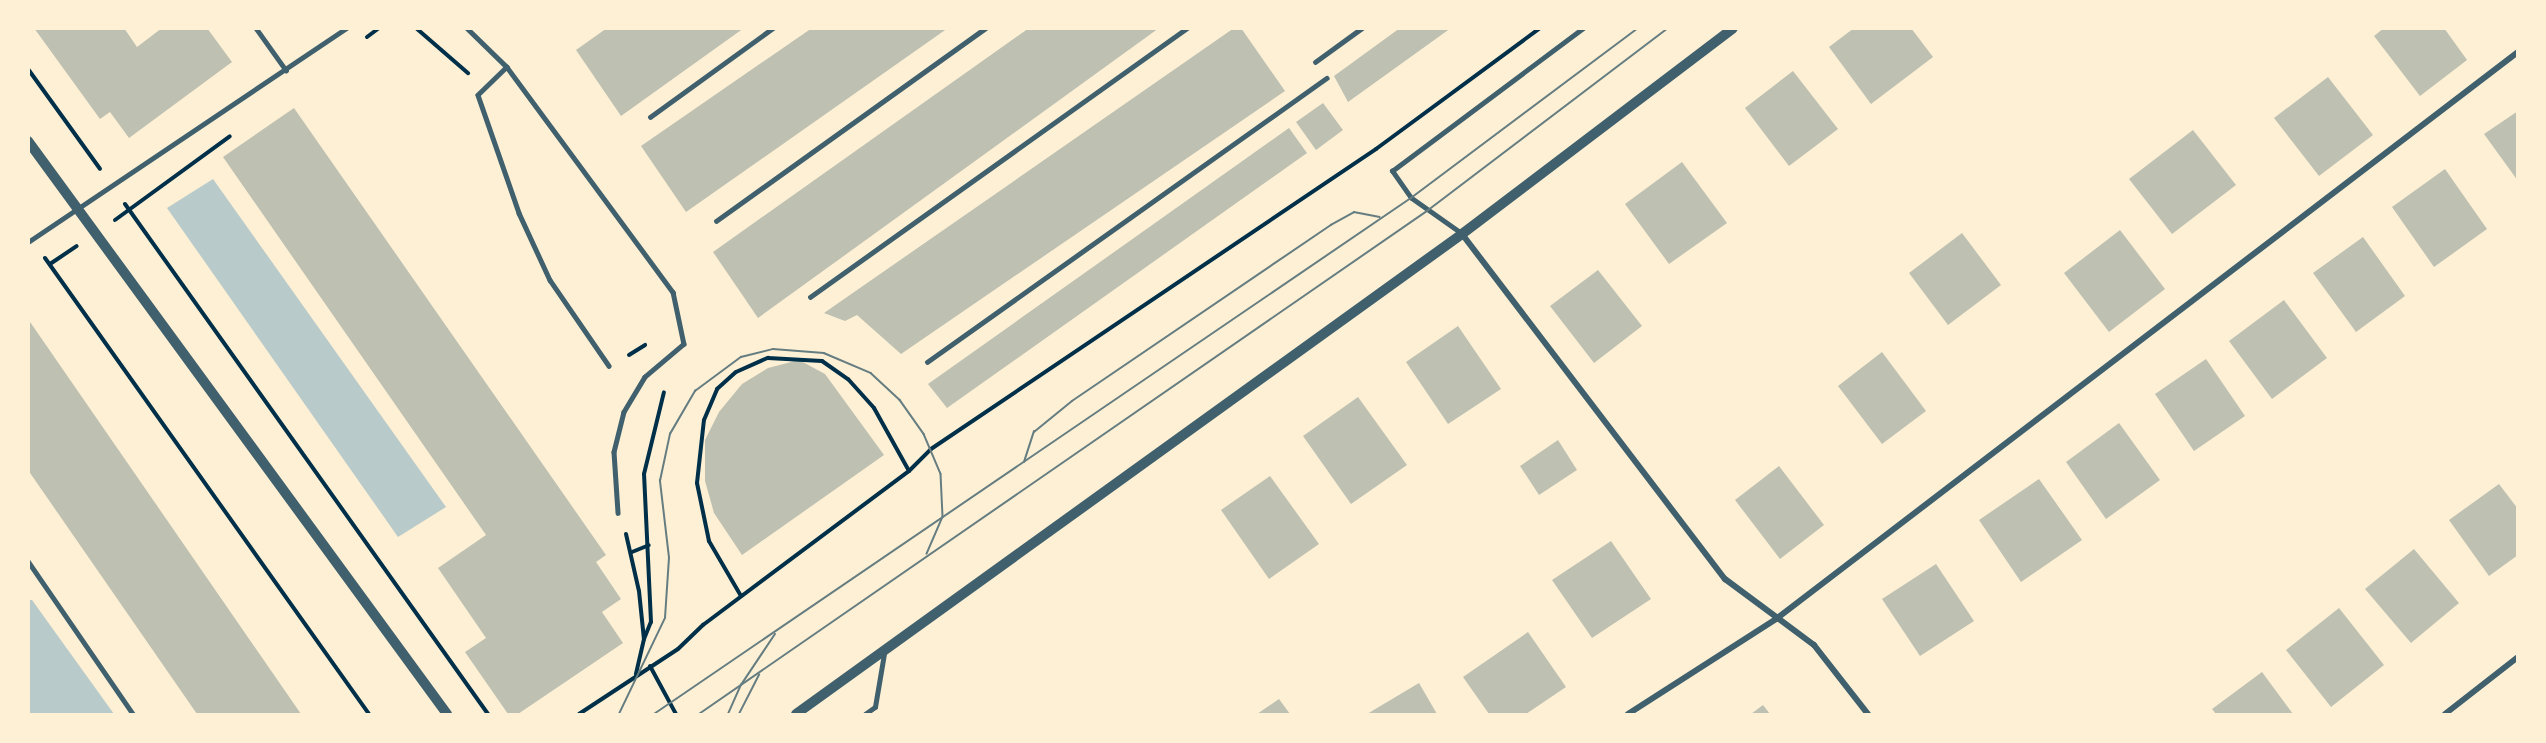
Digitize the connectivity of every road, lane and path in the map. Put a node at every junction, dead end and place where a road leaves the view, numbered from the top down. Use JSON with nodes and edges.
{"nodes":[{"id":1,"x":256,"y":28,"type":"edge"},
{"id":2,"x":347,"y":28,"type":"edge"},
{"id":3,"x":379,"y":28,"type":"edge"},
{"id":4,"x":416,"y":28,"type":"edge"},
{"id":5,"x":467,"y":28,"type":"edge"},
{"id":6,"x":773,"y":28,"type":"edge"},
{"id":7,"x":986,"y":28,"type":"edge"},
{"id":8,"x":1187,"y":28,"type":"edge"},
{"id":9,"x":1362,"y":28,"type":"edge"},
{"id":10,"x":1540,"y":28,"type":"edge"},
{"id":11,"x":1582,"y":28,"type":"edge"},
{"id":12,"x":1733,"y":28,"type":"edge"},
{"id":13,"x":360,"y":42,"type":"dead end"},
{"id":14,"x":2517,"y":51,"type":"edge"},
{"id":15,"x":1315,"y":62,"type":"dead end"},
{"id":16,"x":507,"y":67,"type":"junction"},
{"id":17,"x":28,"y":69,"type":"edge"},
{"id":18,"x":286,"y":70,"type":"junction"},
{"id":19,"x":1326,"y":78,"type":"dead end"},
{"id":20,"x":486,"y":88,"type":"junction"},
{"id":21,"x":650,"y":117,"type":"dead end"},
{"id":22,"x":235,"y":133,"type":"dead end"},
{"id":23,"x":28,"y":141,"type":"edge"},
{"id":24,"x":113,"y":187,"type":"junction"},
{"id":25,"x":129,"y":210,"type":"junction"},
{"id":26,"x":78,"y":212,"type":"junction"},
{"id":27,"x":716,"y":221,"type":"dead end"},
{"id":28,"x":96,"y":234,"type":"junction"},
{"id":29,"x":1462,"y":234,"type":"junction"},
{"id":30,"x":30,"y":241,"type":"edge"},
{"id":31,"x":50,"y":264,"type":"junction"},
{"id":32,"x":810,"y":297,"type":"dead end"},
{"id":33,"x":927,"y":362,"type":"dead end"},
{"id":34,"x":609,"y":366,"type":"dead end"},
{"id":35,"x":665,"y":388,"type":"dead end"},
{"id":36,"x":909,"y":471,"type":"junction"},
{"id":37,"x":618,"y":513,"type":"dead end"},
{"id":38,"x":624,"y":529,"type":"dead end"},
{"id":39,"x":649,"y":545,"type":"junction"},
{"id":40,"x":632,"y":552,"type":"junction"},
{"id":41,"x":28,"y":561,"type":"edge"},
{"id":42,"x":741,"y":596,"type":"junction"},
{"id":43,"x":1776,"y":619,"type":"junction"},
{"id":44,"x":644,"y":639,"type":"junction"},
{"id":45,"x":884,"y":651,"type":"junction"},
{"id":46,"x":2517,"y":657,"type":"edge"},
{"id":47,"x":650,"y":666,"type":"junction"},
{"id":48,"x":636,"y":675,"type":"junction"},
{"id":49,"x":133,"y":714,"type":"edge"},
{"id":50,"x":369,"y":714,"type":"edge"},
{"id":51,"x":447,"y":714,"type":"edge"},
{"id":52,"x":488,"y":714,"type":"edge"},
{"id":53,"x":579,"y":714,"type":"edge"},
{"id":54,"x":676,"y":714,"type":"edge"},
{"id":55,"x":796,"y":714,"type":"edge"},
{"id":56,"x":865,"y":714,"type":"edge"},
{"id":57,"x":1628,"y":714,"type":"edge"},
{"id":58,"x":1868,"y":714,"type":"edge"},
{"id":59,"x":2445,"y":714,"type":"edge"}],
"edges":[{"from":1,"to":18,"type":"lane"},
{"from":2,"to":18,"type":"lane"},
{"from":3,"to":13,"type":"path"},
{"from":4,"to":20,"type":"path"},
{"from":5,"to":16,"type":"lane"},
{"from":6,"to":21,"type":"lane"},
{"from":7,"to":27,"type":"lane"},
{"from":8,"to":32,"type":"lane"},
{"from":9,"to":15,"type":"lane"},
{"from":10,"to":36,"type":"path"},
{"from":11,"to":29,"type":"lane"},
{"from":12,"to":29,"type":"street"},
{"from":14,"to":43,"type":"street"},
{"from":16,"to":20,"type":"lane"},
{"from":16,"to":37,"type":"lane"},
{"from":17,"to":24,"type":"path"},
{"from":18,"to":24,"type":"lane"},
{"from":19,"to":33,"type":"lane"},
{"from":20,"to":34,"type":"lane"},
{"from":22,"to":25,"type":"path"},
{"from":23,"to":26,"type":"street"},
{"from":24,"to":25,"type":"path"},
{"from":24,"to":26,"type":"lane"},
{"from":25,"to":28,"type":"path"},
{"from":25,"to":52,"type":"path"},
{"from":26,"to":28,"type":"street"},
{"from":26,"to":30,"type":"lane"},
{"from":28,"to":31,"type":"path"},
{"from":28,"to":51,"type":"street"},
{"from":29,"to":43,"type":"street"},
{"from":29,"to":45,"type":"street"},
{"from":30,"to":31,"type":"path"},
{"from":31,"to":50,"type":"path"},
{"from":35,"to":39,"type":"path"},
{"from":36,"to":42,"type":"path"},
{"from":36,"to":42,"type":"path"},
{"from":38,"to":40,"type":"path"},
{"from":39,"to":40,"type":"path"},
{"from":39,"to":44,"type":"path"},
{"from":40,"to":44,"type":"path"},
{"from":41,"to":49,"type":"lane"},
{"from":42,"to":47,"type":"path"},
{"from":43,"to":57,"type":"street"},
{"from":43,"to":58,"type":"street"},
{"from":44,"to":48,"type":"path"},
{"from":45,"to":55,"type":"street"},
{"from":45,"to":56,"type":"lane"},
{"from":46,"to":59,"type":"street"},
{"from":47,"to":48,"type":"path"},
{"from":47,"to":54,"type":"path"},
{"from":48,"to":53,"type":"path"}]}
